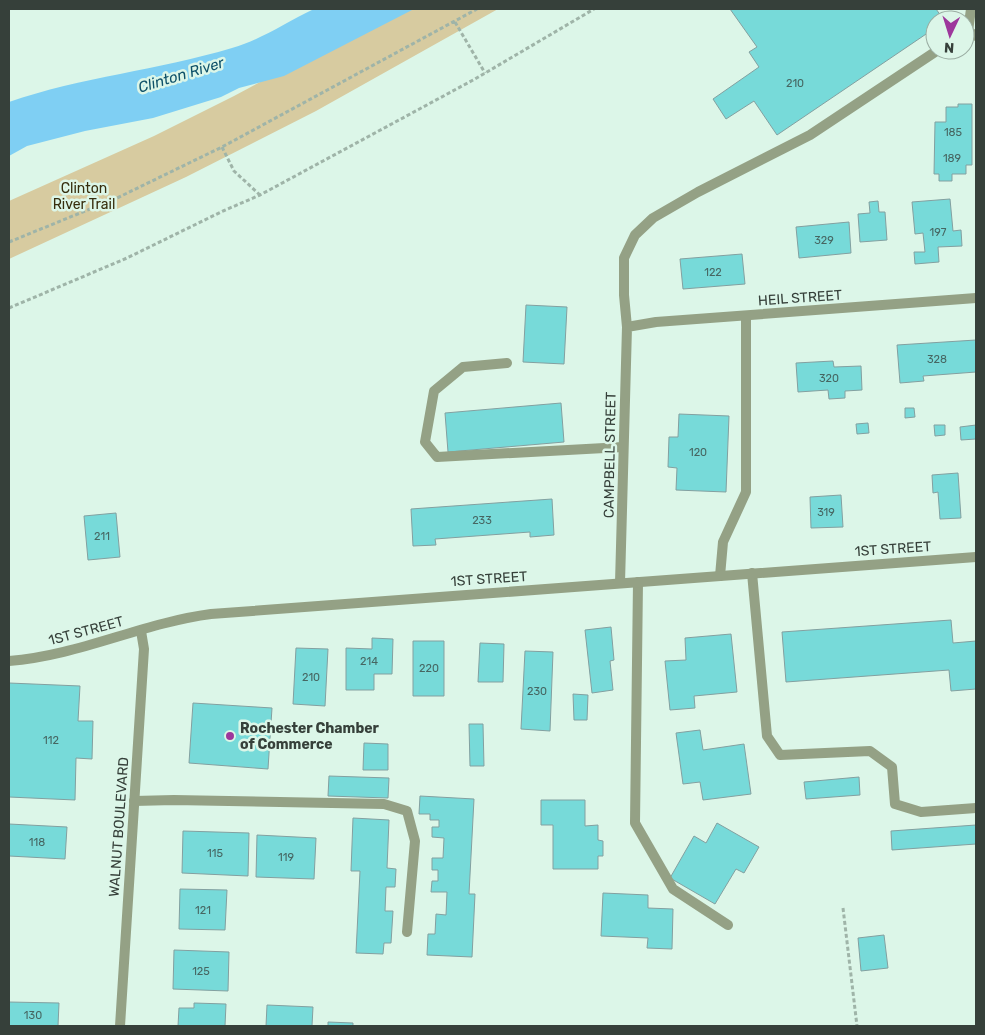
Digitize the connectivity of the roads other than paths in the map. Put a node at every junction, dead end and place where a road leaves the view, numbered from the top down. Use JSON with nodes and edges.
{"nodes":[{"id":1,"x":925,"y":59,"type":"edge"},
{"id":2,"x":976,"y":298,"type":"edge"},
{"id":3,"x":746,"y":316,"type":"junction"},
{"id":4,"x":627,"y":327,"type":"junction"},
{"id":5,"x":506,"y":363,"type":"dead end"},
{"id":6,"x":623,"y":447,"type":"junction"},
{"id":7,"x":976,"y":557,"type":"edge"},
{"id":8,"x":752,"y":573,"type":"junction"},
{"id":9,"x":720,"y":576,"type":"junction"},
{"id":10,"x":638,"y":582,"type":"junction"},
{"id":11,"x":620,"y":583,"type":"junction"},
{"id":12,"x":140,"y":631,"type":"junction"},
{"id":13,"x":9,"y":661,"type":"edge"},
{"id":14,"x":134,"y":802,"type":"junction"},
{"id":15,"x":976,"y":808,"type":"edge"},
{"id":16,"x":728,"y":924,"type":"dead end"},
{"id":17,"x":408,"y":932,"type":"dead end"},
{"id":18,"x":120,"y":1026,"type":"edge"}],
"edges":[{"from":1,"to":4,"type":"street","name":"CAMPBELL STREET"},
{"from":2,"to":3,"type":"street","name":"HEIL STREET"},
{"from":3,"to":4,"type":"street","name":"HEIL STREET"},
{"from":3,"to":9,"type":"street"},
{"from":4,"to":6,"type":"street","name":"CAMPBELL STREET"},
{"from":5,"to":6,"type":"street"},
{"from":6,"to":11,"type":"street","name":"CAMPBELL STREET"},
{"from":7,"to":8,"type":"street","name":"1ST STREET"},
{"from":8,"to":9,"type":"street","name":"1ST STREET"},
{"from":8,"to":15,"type":"street"},
{"from":9,"to":10,"type":"street","name":"1ST STREET"},
{"from":10,"to":11,"type":"street","name":"1ST STREET"},
{"from":10,"to":16,"type":"street"},
{"from":11,"to":12,"type":"street","name":"1ST STREET"},
{"from":12,"to":13,"type":"street","name":"1ST STREET"},
{"from":12,"to":14,"type":"street","name":"WALNUT BOULEVARD"},
{"from":14,"to":17,"type":"street"},
{"from":14,"to":18,"type":"street","name":"WALNUT BOULEVARD"}]}
